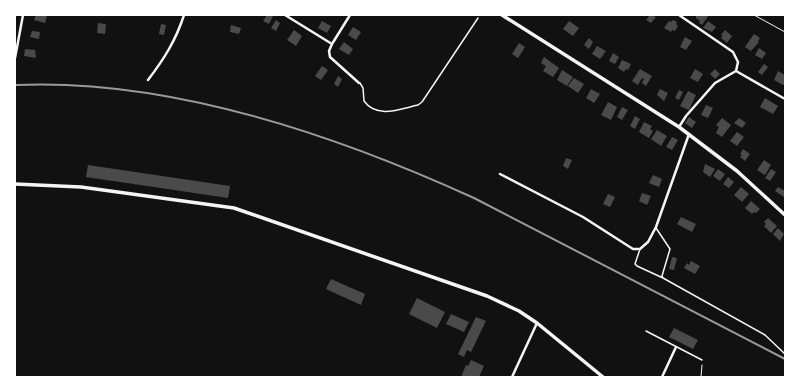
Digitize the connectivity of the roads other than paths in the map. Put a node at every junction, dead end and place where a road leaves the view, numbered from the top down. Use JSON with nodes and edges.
{"nodes":[{"id":1,"x":23,"y":15,"type":"edge"},
{"id":2,"x":184,"y":15,"type":"edge"},
{"id":3,"x":285,"y":15,"type":"edge"},
{"id":4,"x":350,"y":15,"type":"edge"},
{"id":5,"x":502,"y":15,"type":"edge"},
{"id":6,"x":679,"y":15,"type":"edge"},
{"id":7,"x":478,"y":18,"type":"dead end"},
{"id":8,"x":332,"y":44,"type":"junction"},
{"id":9,"x":15,"y":58,"type":"edge"},
{"id":10,"x":736,"y":71,"type":"junction"},
{"id":11,"x":148,"y":80,"type":"dead end"},
{"id":12,"x":360,"y":83,"type":"joint"},
{"id":13,"x":785,"y":99,"type":"edge"},
{"id":14,"x":679,"y":126,"type":"junction"},
{"id":15,"x":689,"y":134,"type":"junction"},
{"id":16,"x":500,"y":174,"type":"dead end"},
{"id":17,"x":15,"y":184,"type":"edge"},
{"id":18,"x":785,"y":215,"type":"edge"},
{"id":19,"x":656,"y":227,"type":"junction"},
{"id":20,"x":640,"y":248,"type":"junction"},
{"id":21,"x":664,"y":278,"type":"junction"},
{"id":22,"x":537,"y":323,"type":"junction"},
{"id":23,"x":646,"y":331,"type":"dead end"},
{"id":24,"x":676,"y":347,"type":"junction"},
{"id":25,"x":785,"y":354,"type":"edge"},
{"id":26,"x":702,"y":360,"type":"road end"},
{"id":27,"x":512,"y":377,"type":"edge"},
{"id":28,"x":603,"y":377,"type":"edge"},
{"id":29,"x":662,"y":377,"type":"edge"}],
"edges":[{"from":1,"to":9,"type":"street"},
{"from":2,"to":11,"type":"street"},
{"from":3,"to":8,"type":"street"},
{"from":4,"to":8,"type":"street"},
{"from":5,"to":14,"type":"street"},
{"from":6,"to":10,"type":"street"},
{"from":7,"to":12,"type":"lane"},
{"from":8,"to":12,"type":"street"},
{"from":10,"to":13,"type":"street"},
{"from":10,"to":14,"type":"street"},
{"from":14,"to":15,"type":"street"},
{"from":15,"to":18,"type":"street"},
{"from":15,"to":19,"type":"street"},
{"from":16,"to":20,"type":"street"},
{"from":17,"to":22,"type":"street"},
{"from":19,"to":20,"type":"street"},
{"from":19,"to":21,"type":"lane"},
{"from":20,"to":21,"type":"lane"},
{"from":21,"to":25,"type":"lane"},
{"from":22,"to":27,"type":"street"},
{"from":22,"to":28,"type":"street"},
{"from":23,"to":24,"type":"lane"},
{"from":24,"to":26,"type":"lane"},
{"from":24,"to":29,"type":"street"}]}
